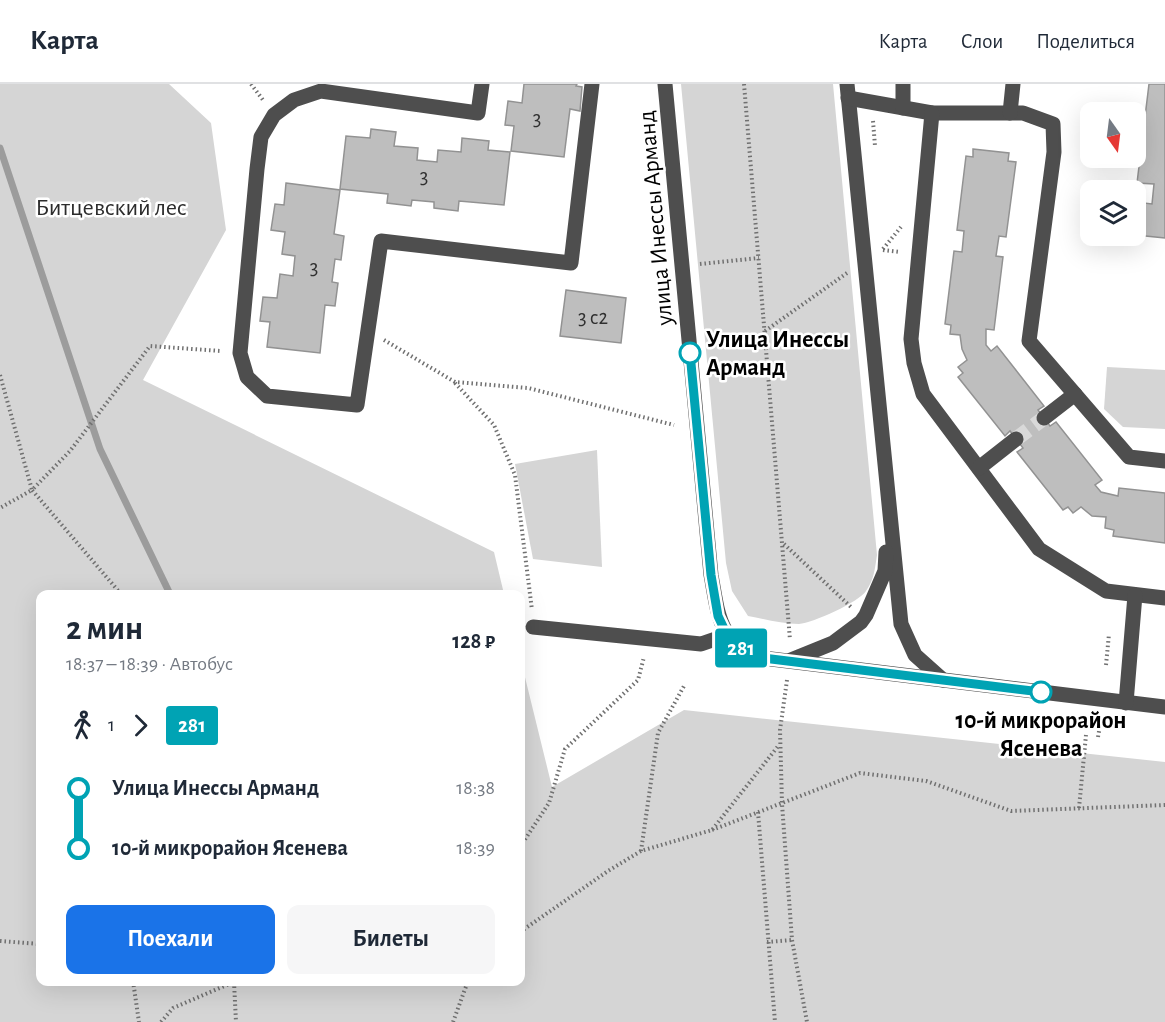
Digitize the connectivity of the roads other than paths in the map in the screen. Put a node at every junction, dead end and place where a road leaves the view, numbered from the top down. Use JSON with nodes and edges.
{"nodes":[{"id":1,"x":482,"y":84,"type":"edge"},
{"id":2,"x":592,"y":84,"type":"edge"},
{"id":3,"x":665,"y":84,"type":"edge"},
{"id":4,"x":903,"y":84,"type":"edge"},
{"id":5,"x":1013,"y":84,"type":"edge"},
{"id":6,"x":847,"y":91,"type":"edge"},
{"id":7,"x":903,"y":108,"type":"junction"},
{"id":8,"x":932,"y":113,"type":"junction"},
{"id":9,"x":1010,"y":113,"type":"junction"},
{"id":10,"x":1075,"y":394,"type":"junction"},
{"id":11,"x":1044,"y":418,"type":"tunnel mouth"},
{"id":12,"x":1016,"y":439,"type":"tunnel mouth"},
{"id":13,"x":1165,"y":461,"type":"edge"},
{"id":14,"x":979,"y":468,"type":"junction"},
{"id":15,"x":890,"y":512,"type":"junction"},
{"id":16,"x":1136,"y":595,"type":"junction"},
{"id":17,"x":1165,"y":598,"type":"edge"},
{"id":18,"x":533,"y":627,"type":"road end"},
{"id":19,"x":727,"y":635,"type":"junction"},
{"id":20,"x":789,"y":662,"type":"junction"},
{"id":21,"x":943,"y":681,"type":"junction"},
{"id":22,"x":1126,"y":703,"type":"junction"},
{"id":23,"x":1165,"y":707,"type":"edge"}],
"edges":[{"from":1,"to":2,"type":"street"},
{"from":3,"to":19,"type":"street","name":"улица Инессы Арманд"},
{"from":4,"to":7,"type":"street"},
{"from":5,"to":9,"type":"street"},
{"from":6,"to":7,"type":"street"},
{"from":6,"to":15,"type":"street"},
{"from":7,"to":8,"type":"street"},
{"from":8,"to":9,"type":"street"},
{"from":8,"to":14,"type":"street"},
{"from":9,"to":10,"type":"street"},
{"from":10,"to":11,"type":"street"},
{"from":10,"to":13,"type":"street"},
{"from":12,"to":14,"type":"street"},
{"from":14,"to":16,"type":"street"},
{"from":15,"to":20,"type":"street"},
{"from":15,"to":21,"type":"street"},
{"from":16,"to":17,"type":"street"},
{"from":16,"to":22,"type":"street"},
{"from":18,"to":19,"type":"street"},
{"from":19,"to":20,"type":"street"},
{"from":20,"to":21,"type":"street"},
{"from":21,"to":22,"type":"street"},
{"from":22,"to":23,"type":"street"}]}
